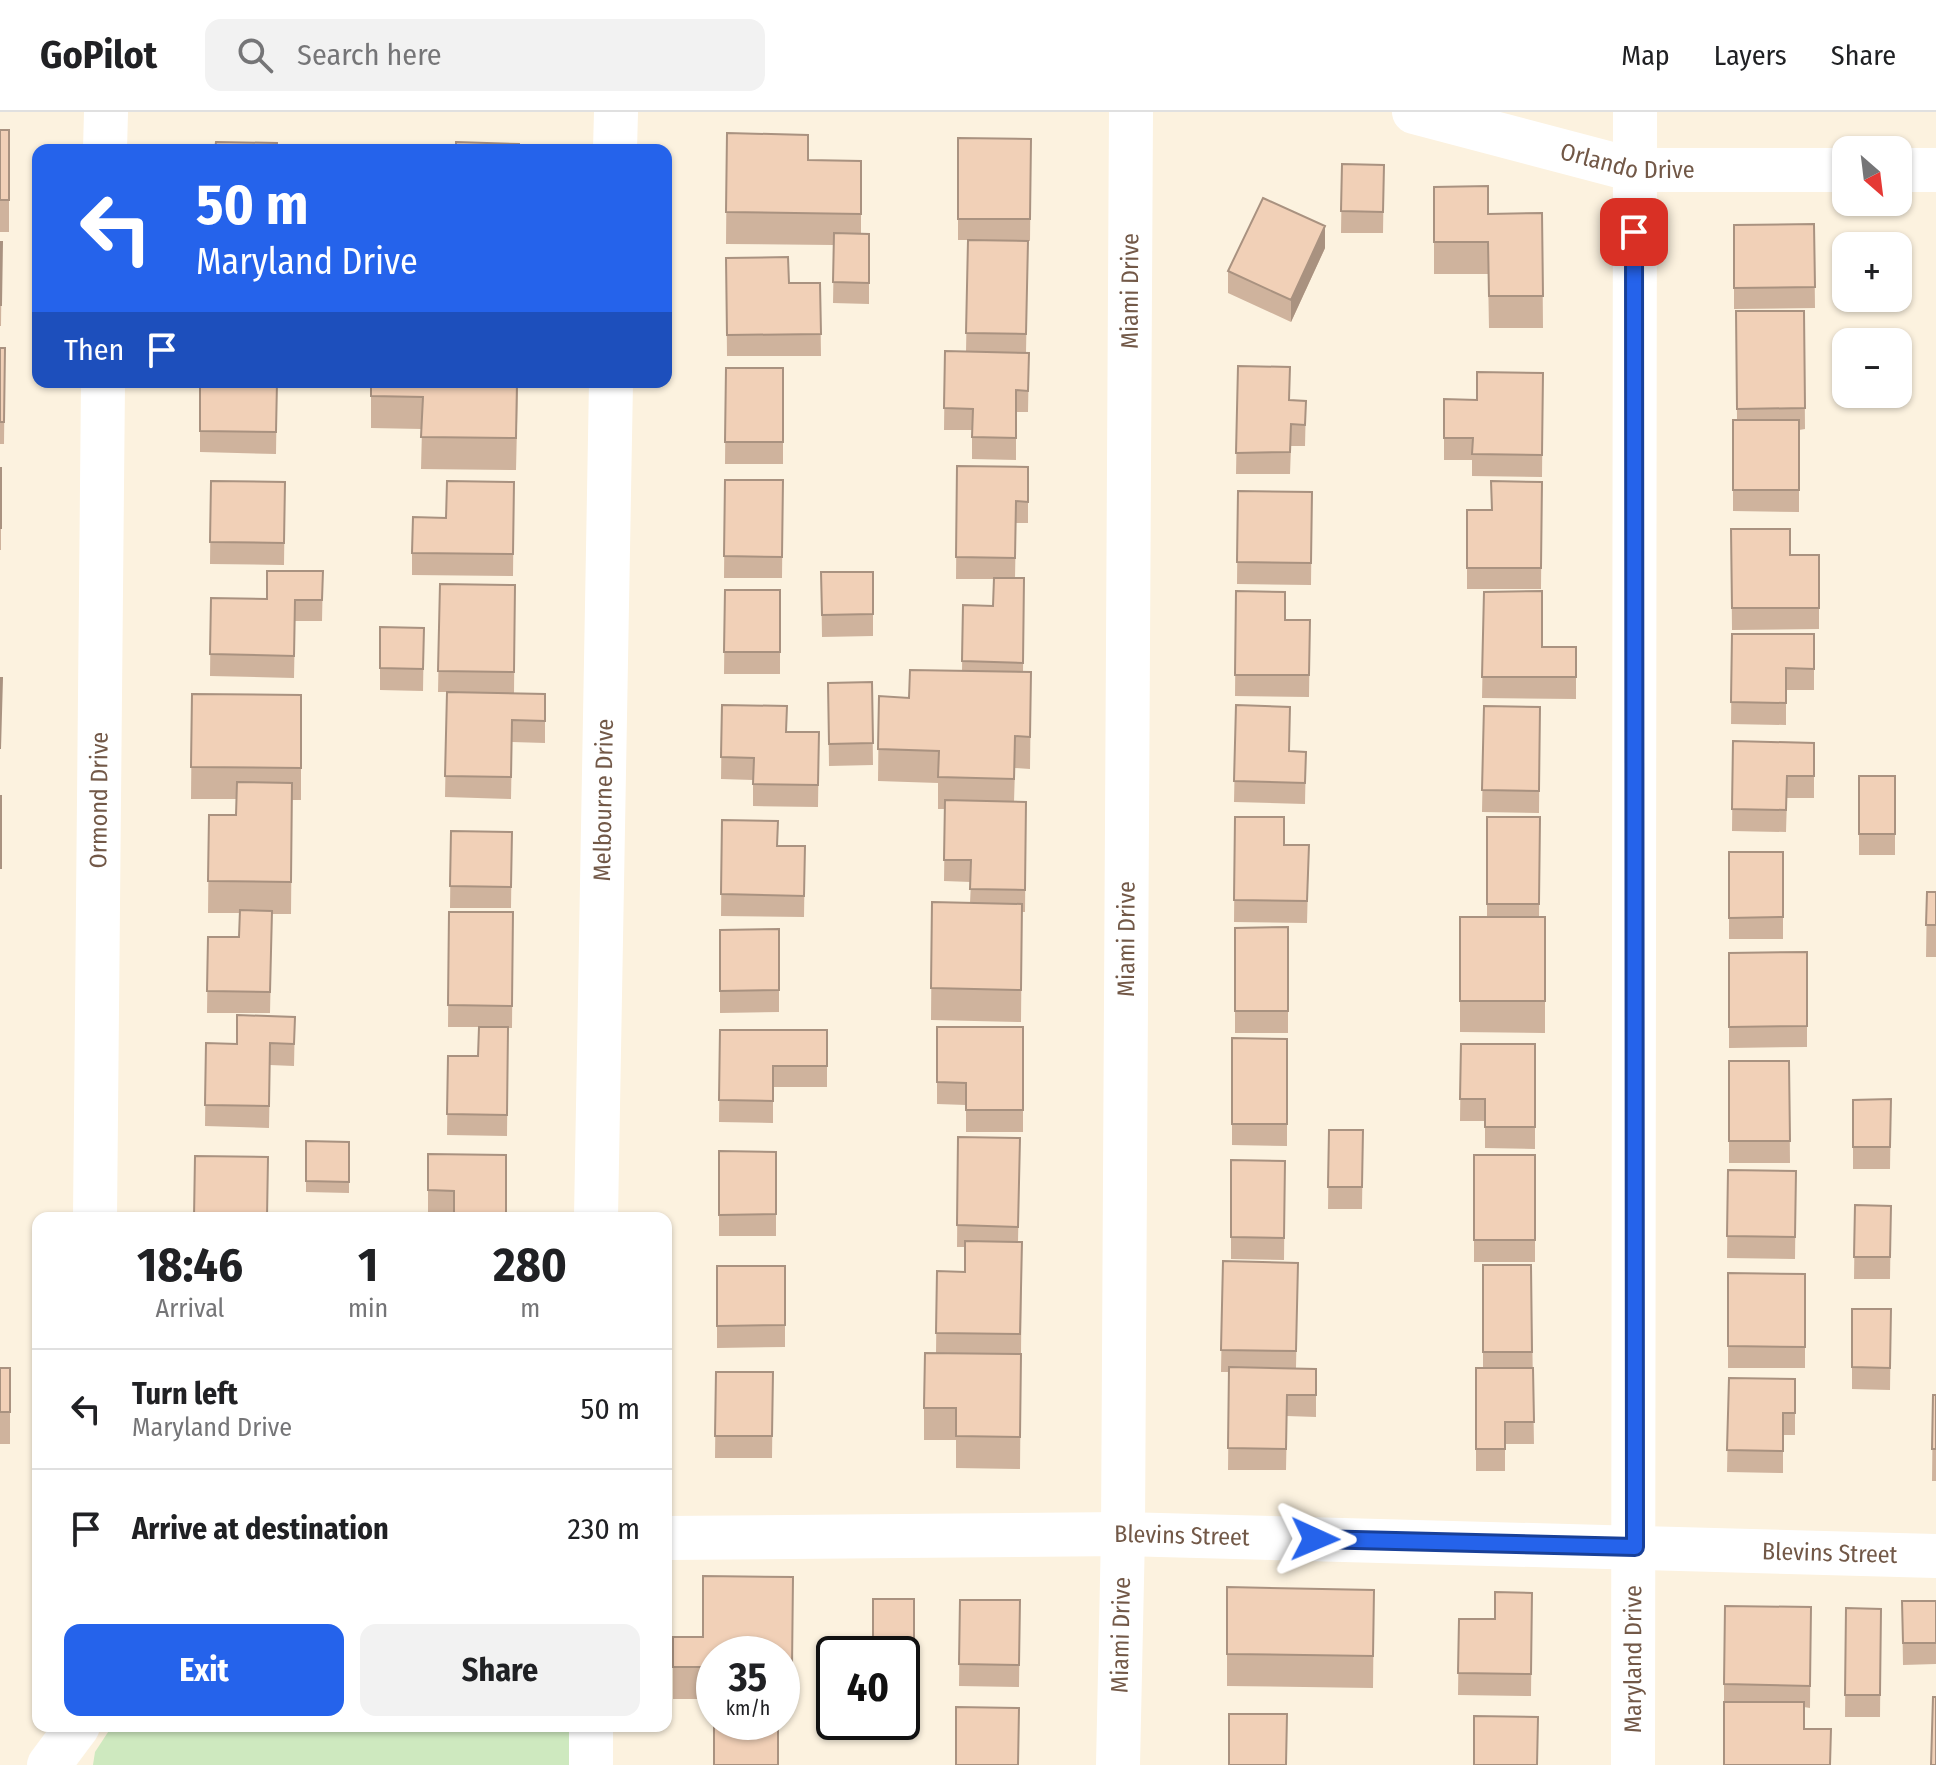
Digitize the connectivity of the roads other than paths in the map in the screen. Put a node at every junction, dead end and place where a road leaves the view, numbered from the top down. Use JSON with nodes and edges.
{"nodes":[{"id":1,"x":106,"y":112,"type":"edge"},
{"id":2,"x":616,"y":112,"type":"edge"},
{"id":3,"x":1131,"y":112,"type":"edge"},
{"id":4,"x":1414,"y":112,"type":"edge"},
{"id":5,"x":1635,"y":112,"type":"edge"},
{"id":6,"x":105,"y":144,"type":"edge"},
{"id":7,"x":615,"y":144,"type":"edge"},
{"id":8,"x":1634,"y":170,"type":"junction"},
{"id":9,"x":1832,"y":170,"type":"edge"},
{"id":10,"x":1912,"y":170,"type":"edge"},
{"id":11,"x":1936,"y":170,"type":"edge"},
{"id":12,"x":103,"y":388,"type":"edge"},
{"id":13,"x":611,"y":388,"type":"edge"},
{"id":14,"x":95,"y":1212,"type":"edge"},
{"id":15,"x":596,"y":1212,"type":"edge"},
{"id":16,"x":1123,"y":1534,"type":"junction"},
{"id":17,"x":672,"y":1538,"type":"edge"},
{"id":18,"x":1635,"y":1547,"type":"junction"},
{"id":19,"x":1936,"y":1556,"type":"edge"},
{"id":20,"x":74,"y":1732,"type":"edge"},
{"id":21,"x":591,"y":1732,"type":"edge"},
{"id":22,"x":49,"y":1765,"type":"edge"},
{"id":23,"x":591,"y":1765,"type":"edge"},
{"id":24,"x":1118,"y":1765,"type":"edge"},
{"id":25,"x":1633,"y":1765,"type":"edge"}],
"edges":[{"from":1,"to":6,"type":"street"},
{"from":2,"to":7,"type":"street"},
{"from":3,"to":16,"type":"street","name":"Miami Drive"},
{"from":4,"to":8,"type":"street","name":"Orlando Drive"},
{"from":5,"to":8,"type":"street","name":"Maryland Drive"},
{"from":8,"to":9,"type":"street","name":"Orlando Drive"},
{"from":8,"to":18,"type":"street","name":"Maryland Drive"},
{"from":10,"to":11,"type":"street"},
{"from":12,"to":14,"type":"street","name":"Ormond Drive"},
{"from":13,"to":15,"type":"street","name":"Melbourne Drive"},
{"from":16,"to":17,"type":"street","name":"Blevins Street"},
{"from":16,"to":18,"type":"street","name":"Blevins Street"},
{"from":16,"to":24,"type":"street","name":"Miami Drive"},
{"from":18,"to":19,"type":"street","name":"Blevins Street"},
{"from":18,"to":25,"type":"street","name":"Maryland Drive"},
{"from":20,"to":22,"type":"street"},
{"from":21,"to":23,"type":"street"}]}
